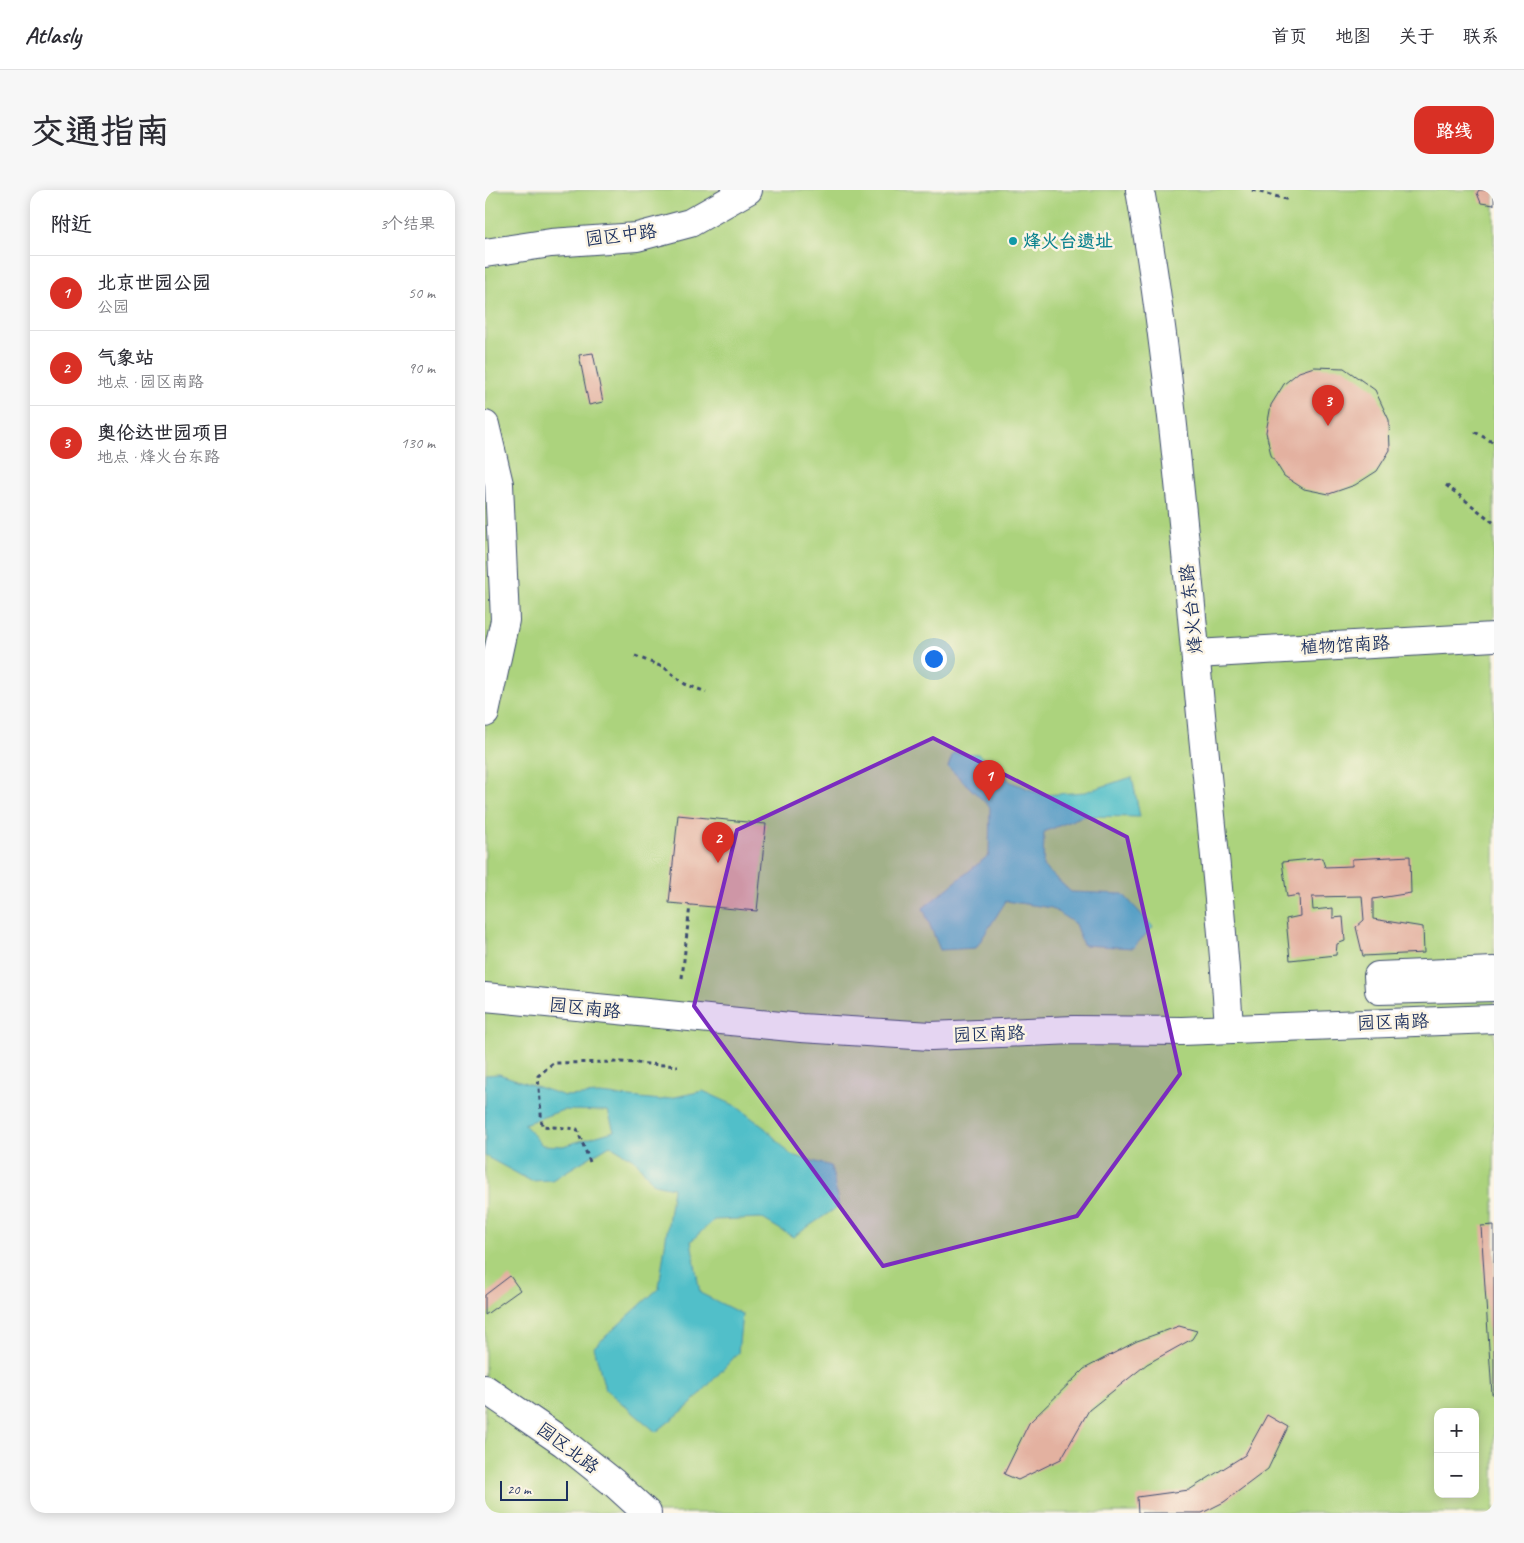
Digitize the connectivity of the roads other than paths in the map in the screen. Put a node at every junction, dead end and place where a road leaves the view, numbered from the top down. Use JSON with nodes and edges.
{"nodes":[{"id":1,"x":748,"y":190,"type":"edge"},
{"id":2,"x":1140,"y":190,"type":"edge"},
{"id":3,"x":485,"y":253,"type":"edge"},
{"id":4,"x":485,"y":425,"type":"edge"},
{"id":5,"x":1494,"y":637,"type":"edge"},
{"id":6,"x":1196,"y":654,"type":"junction"},
{"id":7,"x":485,"y":713,"type":"edge"},
{"id":8,"x":1494,"y":971,"type":"edge"},
{"id":9,"x":1494,"y":988,"type":"edge"},
{"id":10,"x":485,"y":997,"type":"edge"},
{"id":11,"x":1494,"y":1019,"type":"edge"},
{"id":12,"x":1229,"y":1029,"type":"junction"},
{"id":13,"x":485,"y":1389,"type":"edge"},
{"id":14,"x":647,"y":1513,"type":"edge"}],
"edges":[{"from":1,"to":3,"type":"street","name":"园区中路"},
{"from":2,"to":6,"type":"street","name":"烽火台东路"},
{"from":4,"to":7,"type":"street"},
{"from":5,"to":6,"type":"street","name":"植物馆南路"},
{"from":6,"to":12,"type":"street","name":"烽火台东路"},
{"from":8,"to":9,"type":"street"},
{"from":10,"to":12,"type":"street","name":"园区南路"},
{"from":11,"to":12,"type":"street","name":"园区南路"},
{"from":13,"to":14,"type":"street","name":"园区北路"}]}
